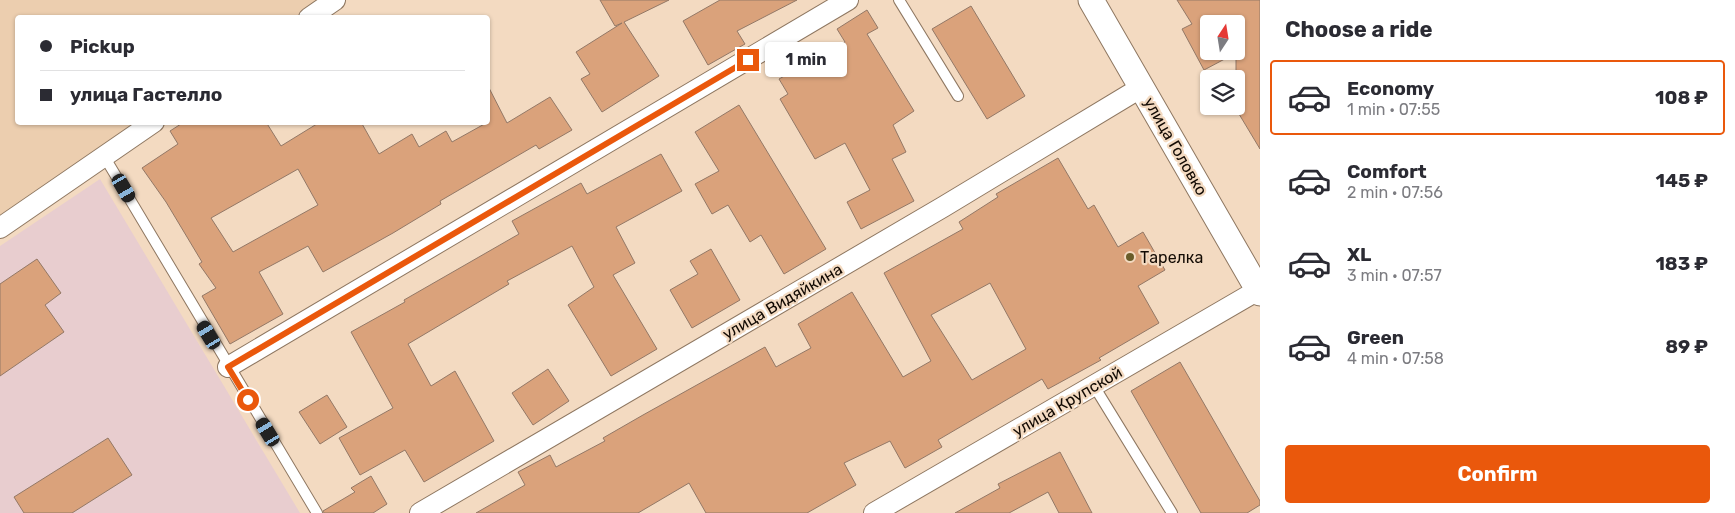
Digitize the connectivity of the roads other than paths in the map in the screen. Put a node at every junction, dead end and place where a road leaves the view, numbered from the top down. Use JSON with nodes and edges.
{"nodes":[{"id":1,"x":335,"y":0,"type":"edge"},
{"id":2,"x":848,"y":0,"type":"edge"},
{"id":3,"x":900,"y":0,"type":"edge"},
{"id":4,"x":1090,"y":0,"type":"edge"},
{"id":5,"x":313,"y":15,"type":"edge"},
{"id":6,"x":1142,"y":87,"type":"junction"},
{"id":7,"x":958,"y":96,"type":"dead end"},
{"id":8,"x":150,"y":125,"type":"edge"},
{"id":9,"x":104,"y":156,"type":"junction"},
{"id":10,"x":0,"y":228,"type":"edge"},
{"id":11,"x":1260,"y":291,"type":"edge"},
{"id":12,"x":228,"y":367,"type":"junction"},
{"id":13,"x":1094,"y":386,"type":"junction"},
{"id":14,"x":317,"y":513,"type":"edge"},
{"id":15,"x":420,"y":513,"type":"edge"},
{"id":16,"x":874,"y":513,"type":"edge"},
{"id":17,"x":1172,"y":513,"type":"edge"}],
"edges":[{"from":1,"to":5,"type":"street"},
{"from":2,"to":12,"type":"street"},
{"from":3,"to":7,"type":"lane"},
{"from":4,"to":6,"type":"street","name":"улица Головко"},
{"from":6,"to":11,"type":"street","name":"улица Головко"},
{"from":6,"to":15,"type":"street","name":"улица Видяйкина"},
{"from":8,"to":9,"type":"street"},
{"from":9,"to":10,"type":"street"},
{"from":9,"to":12,"type":"lane"},
{"from":11,"to":13,"type":"street","name":"улица Крупской"},
{"from":12,"to":14,"type":"lane"},
{"from":13,"to":16,"type":"street","name":"улица Крупской"},
{"from":13,"to":17,"type":"lane"}]}
